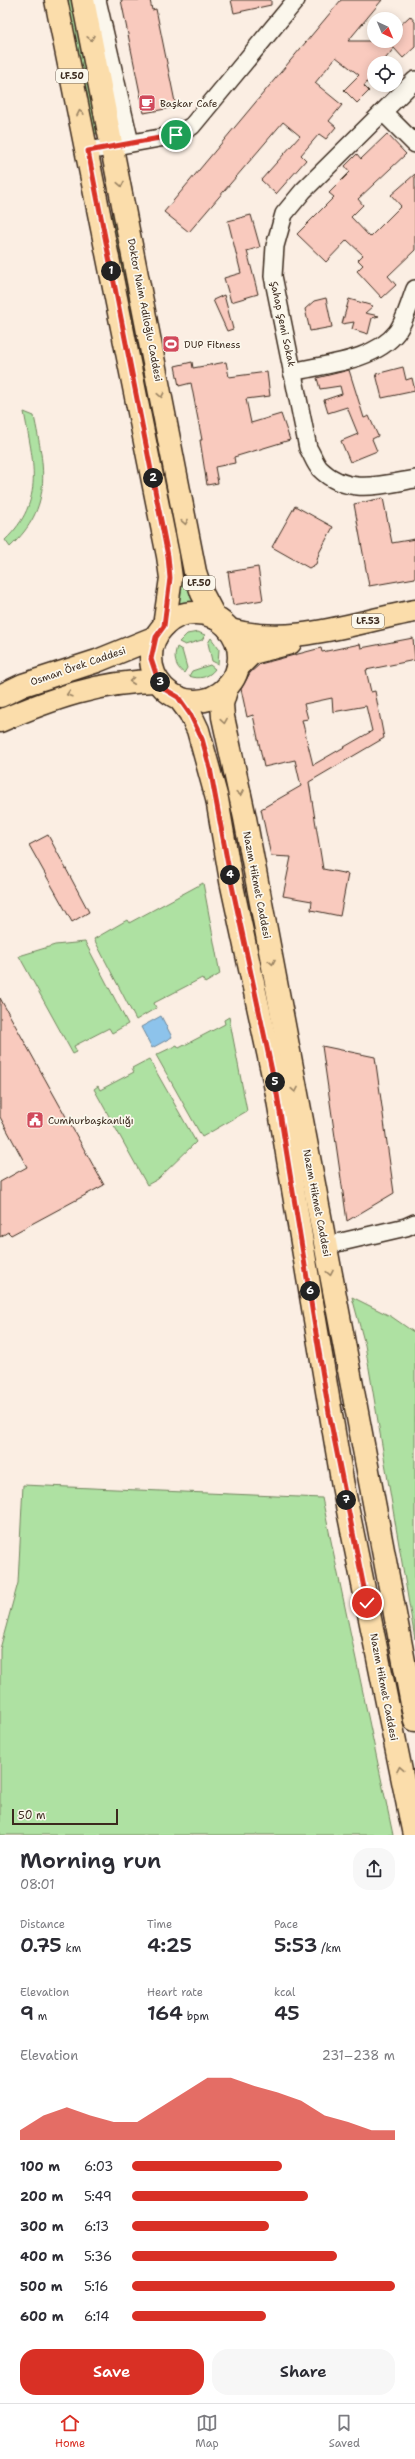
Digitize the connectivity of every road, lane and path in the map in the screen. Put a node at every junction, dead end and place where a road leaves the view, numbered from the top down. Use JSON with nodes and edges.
{"nodes":[{"id":1,"x":56,"y":0,"type":"edge"},
{"id":2,"x":83,"y":0,"type":"edge"},
{"id":3,"x":96,"y":0,"type":"edge"},
{"id":4,"x":296,"y":0,"type":"edge"},
{"id":5,"x":415,"y":80,"type":"edge"},
{"id":6,"x":383,"y":112,"type":"junction"},
{"id":7,"x":122,"y":144,"type":"junction"},
{"id":8,"x":415,"y":144,"type":"edge"},
{"id":9,"x":88,"y":151,"type":"junction"},
{"id":10,"x":415,"y":290,"type":"edge"},
{"id":11,"x":292,"y":372,"type":"junction"},
{"id":12,"x":415,"y":479,"type":"edge"},
{"id":13,"x":415,"y":611,"type":"edge"},
{"id":14,"x":223,"y":624,"type":"junction"},
{"id":15,"x":160,"y":631,"type":"junction"},
{"id":16,"x":321,"y":632,"type":"junction"},
{"id":17,"x":238,"y":667,"type":"junction"},
{"id":18,"x":158,"y":680,"type":"junction"},
{"id":19,"x":227,"y":687,"type":"junction"},
{"id":20,"x":0,"y":696,"type":"edge"},
{"id":21,"x":178,"y":697,"type":"junction"},
{"id":22,"x":0,"y":721,"type":"edge"},
{"id":23,"x":415,"y":1223,"type":"edge"},
{"id":24,"x":324,"y":1246,"type":"junction"},
{"id":25,"x":415,"y":1720,"type":"edge"},
{"id":26,"x":414,"y":1835,"type":"edge"}],
"edges":[{"from":9,"to":1,"type":"main road","number":"LF.50","one_way":true},
{"from":2,"to":7,"type":"main road","name":"Doktor Naim Adiloğlu Caddesi","number":"LF.50","one_way":true},
{"from":3,"to":7,"type":"street"},
{"from":4,"to":7,"type":"street"},
{"from":5,"to":6,"type":"street","name":"Şahap Şemi Sokak"},
{"from":6,"to":8,"type":"street"},
{"from":6,"to":11,"type":"street","name":"Şahap Şemi Sokak"},
{"from":7,"to":9,"type":"street"},
{"from":7,"to":14,"type":"main road","name":"Doktor Naim Adiloğlu Caddesi","number":"LF.50","one_way":true},
{"from":9,"to":15,"type":"main road","number":"LF.50"},
{"from":10,"to":11,"type":"street"},
{"from":11,"to":12,"type":"street","name":"Şahap Şemi Sokak"},
{"from":13,"to":16,"type":"main road","number":"LF.53"},
{"from":14,"to":15,"type":"main road"},
{"from":14,"to":16,"type":"main road","number":"LF.53"},
{"from":14,"to":17,"type":"main road","number":"LF.50"},
{"from":15,"to":18,"type":"main road","number":"LF.50"},
{"from":15,"to":20,"type":"main road","name":"Osman Örek Caddesi"},
{"from":16,"to":17,"type":"main road","number":"LF.53"},
{"from":17,"to":19,"type":"main road","number":"LF.50"},
{"from":18,"to":21,"type":"main road","number":"LF.50"},
{"from":18,"to":22,"type":"main road","one_way":true},
{"from":19,"to":21,"type":"main road","number":"LF.50"},
{"from":19,"to":24,"type":"main road","name":"Nazım Hikmet Caddesi","one_way":true},
{"from":26,"to":21,"type":"main road","name":"Nazım Hikmet Caddesi","one_way":true},
{"from":23,"to":24,"type":"street"},
{"from":24,"to":25,"type":"main road","name":"Nazım Hikmet Caddesi","one_way":true}]}
